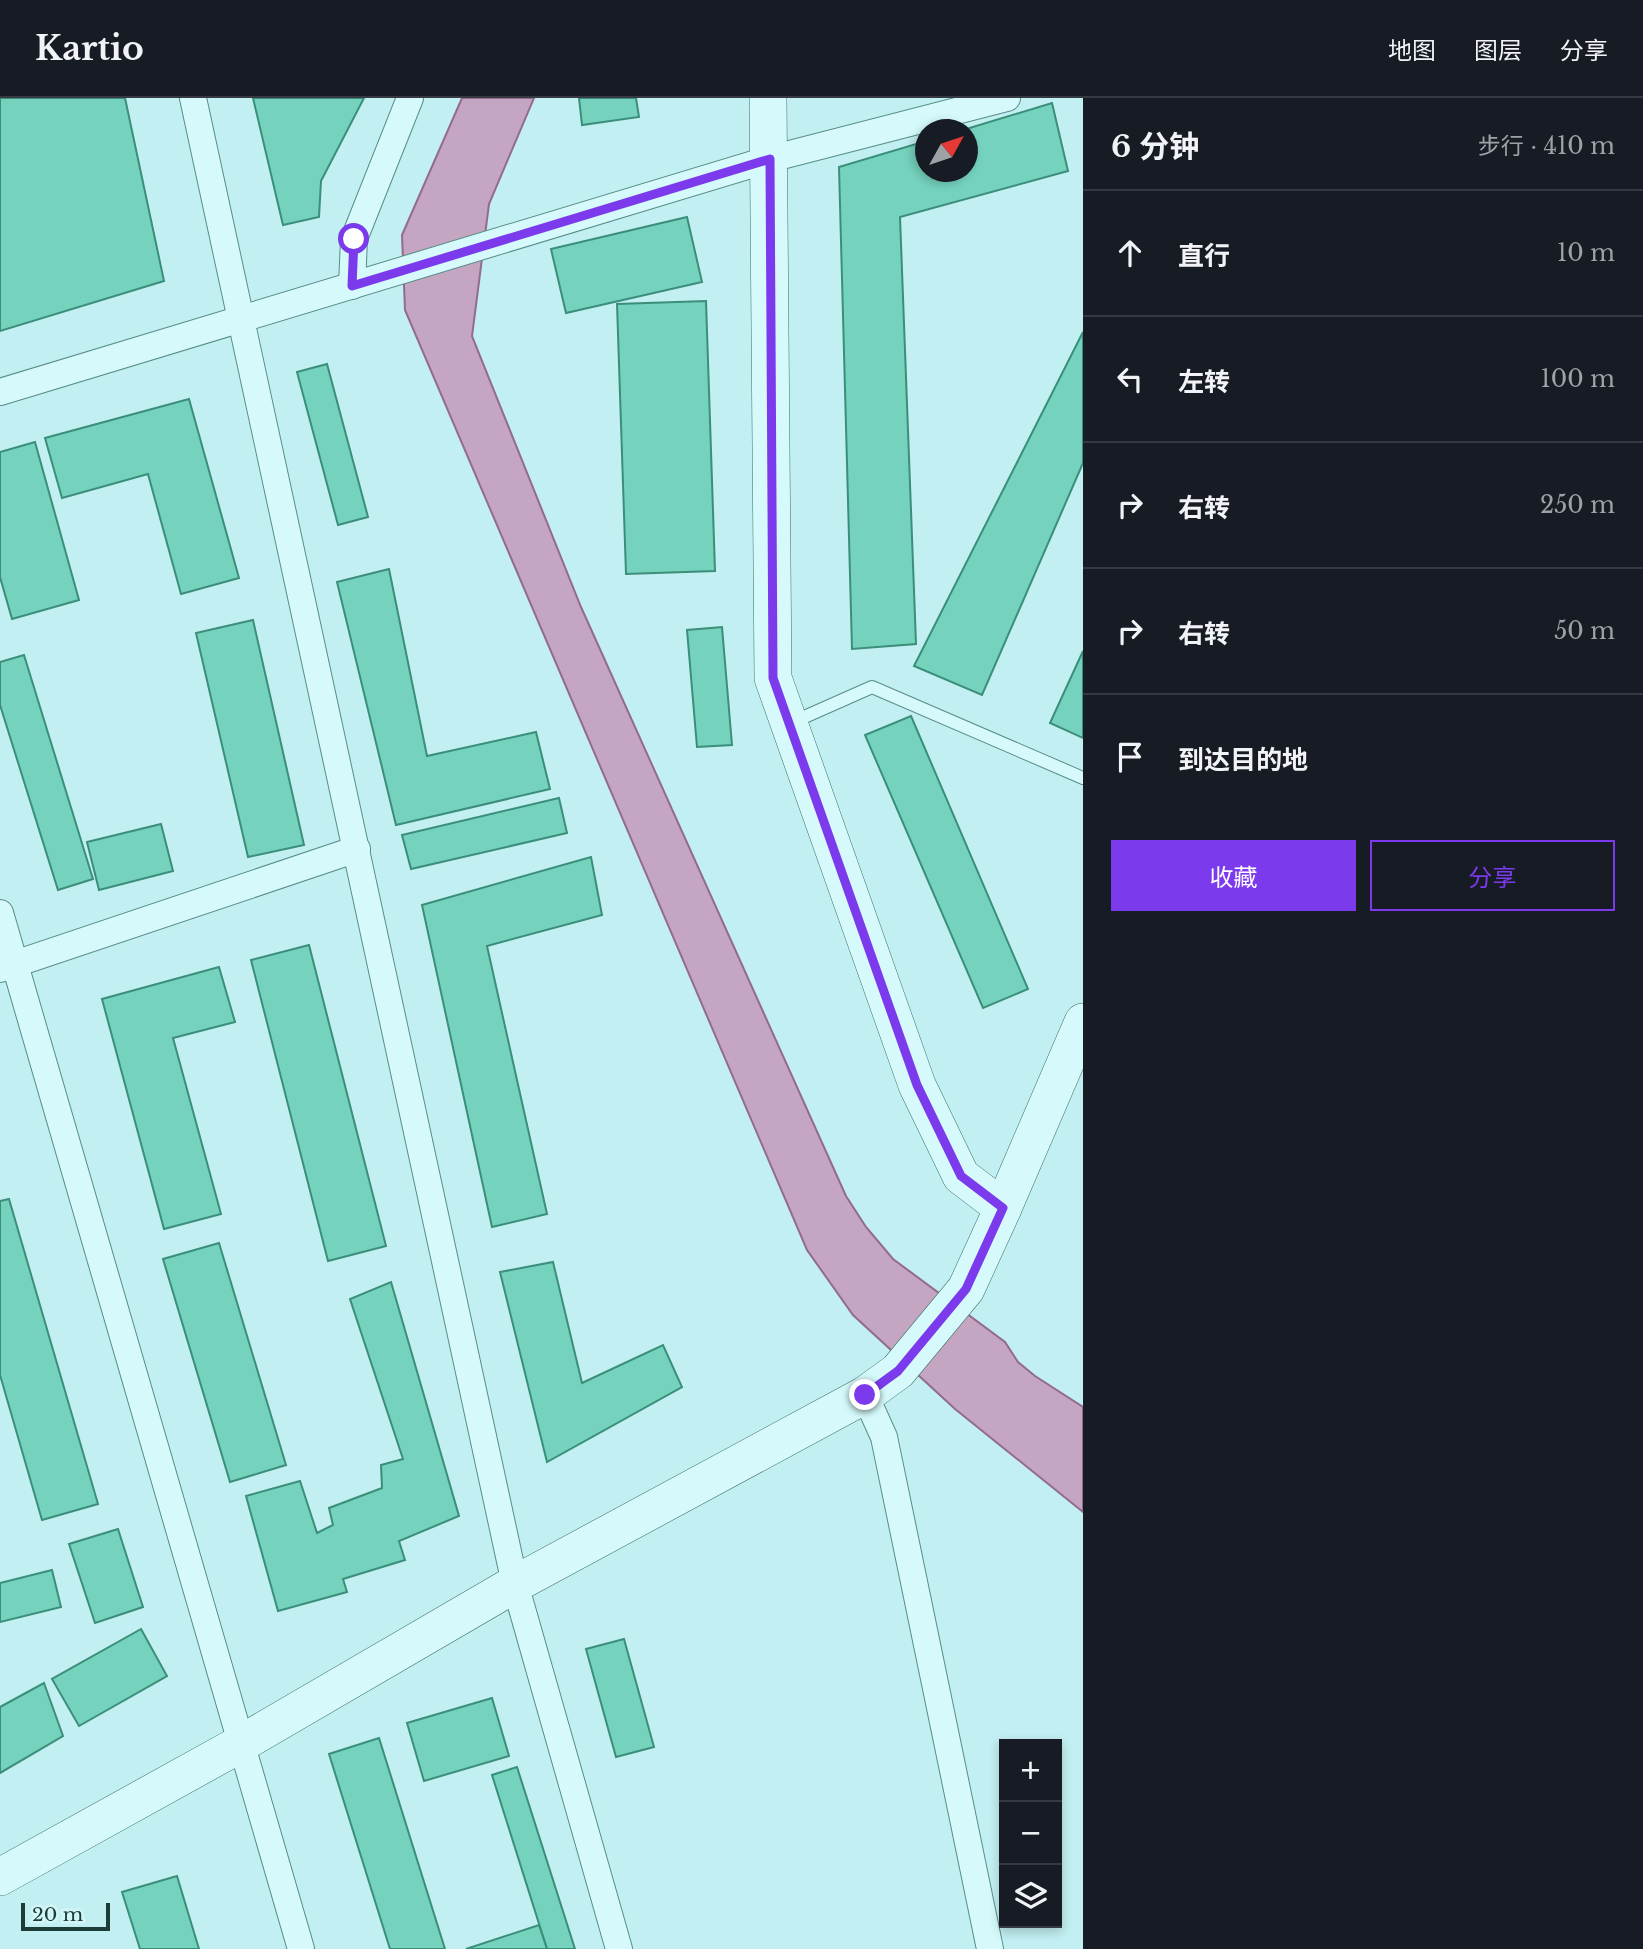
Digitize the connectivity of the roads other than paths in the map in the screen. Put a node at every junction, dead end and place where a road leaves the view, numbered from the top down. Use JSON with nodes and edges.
{"nodes":[{"id":1,"x":193,"y":98,"type":"edge"},
{"id":2,"x":410,"y":98,"type":"edge"},
{"id":3,"x":768,"y":98,"type":"edge"},
{"id":4,"x":1007,"y":98,"type":"edge"},
{"id":5,"x":770,"y":159,"type":"junction"},
{"id":6,"x":352,"y":286,"type":"junction"},
{"id":7,"x":242,"y":319,"type":"junction"},
{"id":8,"x":0,"y":392,"type":"edge"},
{"id":9,"x":790,"y":723,"type":"junction"},
{"id":10,"x":1083,"y":778,"type":"edge"},
{"id":11,"x":357,"y":849,"type":"junction"},
{"id":12,"x":0,"y":913,"type":"edge"},
{"id":13,"x":7,"y":967,"type":"edge"},
{"id":14,"x":1083,"y":1022,"type":"edge"},
{"id":15,"x":1003,"y":1208,"type":"junction"},
{"id":16,"x":865,"y":1395,"type":"junction"},
{"id":17,"x":515,"y":1584,"type":"junction"},
{"id":18,"x":242,"y":1743,"type":"junction"},
{"id":19,"x":0,"y":1877,"type":"edge"},
{"id":20,"x":301,"y":1949,"type":"edge"},
{"id":21,"x":619,"y":1949,"type":"edge"},
{"id":22,"x":990,"y":1949,"type":"edge"}],
"edges":[{"from":1,"to":7,"type":"street"},
{"from":2,"to":6,"type":"street"},
{"from":3,"to":5,"type":"street"},
{"from":4,"to":5,"type":"street"},
{"from":5,"to":6,"type":"street"},
{"from":5,"to":9,"type":"street"},
{"from":6,"to":7,"type":"street"},
{"from":7,"to":8,"type":"street"},
{"from":7,"to":11,"type":"street"},
{"from":9,"to":10,"type":"lane"},
{"from":9,"to":15,"type":"street"},
{"from":11,"to":13,"type":"street"},
{"from":11,"to":17,"type":"street"},
{"from":12,"to":13,"type":"street"},
{"from":13,"to":18,"type":"street"},
{"from":14,"to":15,"type":"street"},
{"from":15,"to":16,"type":"street"},
{"from":16,"to":17,"type":"street"},
{"from":16,"to":22,"type":"street"},
{"from":17,"to":18,"type":"street"},
{"from":17,"to":21,"type":"street"},
{"from":18,"to":19,"type":"street"},
{"from":18,"to":20,"type":"street"}]}
